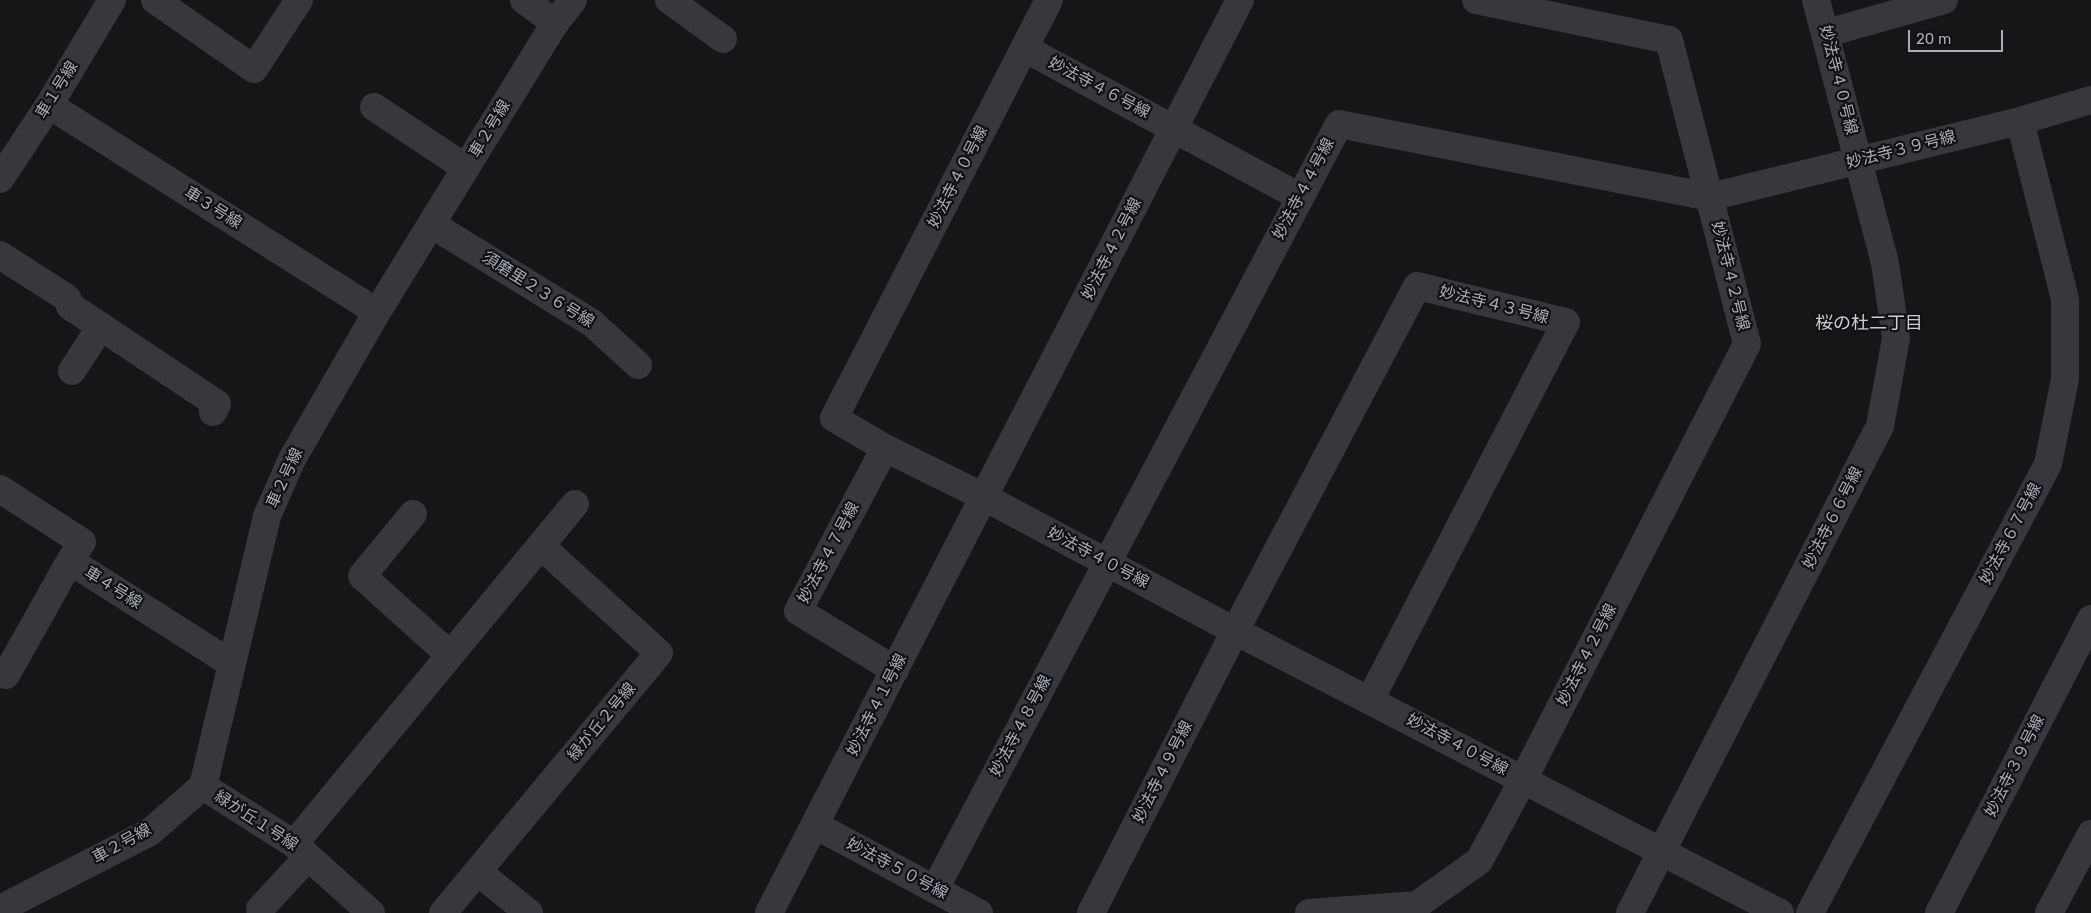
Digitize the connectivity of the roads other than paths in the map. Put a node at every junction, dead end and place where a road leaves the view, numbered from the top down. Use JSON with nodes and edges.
{"nodes":[{"id":1,"x":112,"y":0,"type":"edge"},
{"id":2,"x":155,"y":0,"type":"edge"},
{"id":3,"x":299,"y":0,"type":"edge"},
{"id":4,"x":524,"y":0,"type":"edge"},
{"id":5,"x":573,"y":0,"type":"edge"},
{"id":6,"x":669,"y":0,"type":"edge"},
{"id":7,"x":1049,"y":0,"type":"edge"},
{"id":8,"x":1240,"y":0,"type":"edge"},
{"id":9,"x":1476,"y":0,"type":"edge"},
{"id":10,"x":1816,"y":0,"type":"edge"},
{"id":11,"x":1944,"y":0,"type":"edge"},
{"id":12,"x":555,"y":23,"type":"junction"},
{"id":13,"x":1827,"y":33,"type":"junction"},
{"id":14,"x":723,"y":39,"type":"dead end"},
{"id":15,"x":1024,"y":48,"type":"junction"},
{"id":16,"x":2091,"y":100,"type":"edge"},
{"id":17,"x":48,"y":105,"type":"junction"},
{"id":18,"x":374,"y":107,"type":"dead end"},
{"id":19,"x":2020,"y":121,"type":"junction"},
{"id":20,"x":1174,"y":127,"type":"junction"},
{"id":21,"x":1859,"y":161,"type":"junction"},
{"id":22,"x":466,"y":168,"type":"junction"},
{"id":23,"x":0,"y":178,"type":"edge"},
{"id":24,"x":1300,"y":197,"type":"junction"},
{"id":25,"x":1710,"y":197,"type":"junction"},
{"id":26,"x":431,"y":224,"type":"junction"},
{"id":27,"x":0,"y":255,"type":"edge"},
{"id":28,"x":377,"y":312,"type":"junction"},
{"id":29,"x":101,"y":326,"type":"junction"},
{"id":30,"x":638,"y":365,"type":"dead end"},
{"id":31,"x":72,"y":371,"type":"dead end"},
{"id":32,"x":213,"y":412,"type":"dead end"},
{"id":33,"x":885,"y":448,"type":"junction"},
{"id":34,"x":0,"y":489,"type":"edge"},
{"id":35,"x":984,"y":498,"type":"junction"},
{"id":36,"x":575,"y":504,"type":"dead end"},
{"id":37,"x":413,"y":514,"type":"dead end"},
{"id":38,"x":541,"y":546,"type":"junction"},
{"id":39,"x":70,"y":561,"type":"junction"},
{"id":40,"x":1107,"y":562,"type":"junction"},
{"id":41,"x":2091,"y":619,"type":"edge"},
{"id":42,"x":1235,"y":631,"type":"junction"},
{"id":43,"x":450,"y":655,"type":"junction"},
{"id":44,"x":232,"y":664,"type":"junction"},
{"id":45,"x":895,"y":670,"type":"junction"},
{"id":46,"x":6,"y":675,"type":"dead end"},
{"id":47,"x":1370,"y":700,"type":"junction"},
{"id":48,"x":1523,"y":780,"type":"junction"},
{"id":49,"x":203,"y":786,"type":"junction"},
{"id":50,"x":815,"y":825,"type":"junction"},
{"id":51,"x":2091,"y":834,"type":"edge"},
{"id":52,"x":301,"y":850,"type":"junction"},
{"id":53,"x":1663,"y":851,"type":"junction"},
{"id":54,"x":478,"y":872,"type":"junction"},
{"id":55,"x":935,"y":889,"type":"junction"},
{"id":56,"x":0,"y":909,"type":"edge"},
{"id":57,"x":260,"y":909,"type":"dead end"},
{"id":58,"x":371,"y":913,"type":"edge"},
{"id":59,"x":443,"y":913,"type":"edge"},
{"id":60,"x":529,"y":913,"type":"edge"},
{"id":61,"x":769,"y":913,"type":"edge"},
{"id":62,"x":979,"y":913,"type":"edge"},
{"id":63,"x":1091,"y":913,"type":"edge"},
{"id":64,"x":1309,"y":913,"type":"edge"},
{"id":65,"x":1630,"y":913,"type":"edge"},
{"id":66,"x":1780,"y":913,"type":"edge"},
{"id":67,"x":1810,"y":913,"type":"edge"},
{"id":68,"x":1939,"y":913,"type":"edge"},
{"id":69,"x":2049,"y":913,"type":"edge"}],
"edges":[{"from":1,"to":17,"type":"street","name":"車１号線"},
{"from":2,"to":3,"type":"street"},
{"from":4,"to":12,"type":"street"},
{"from":5,"to":12,"type":"street","name":"車２号線"},
{"from":6,"to":14,"type":"street"},
{"from":7,"to":15,"type":"street","name":"妙法寺４０号線"},
{"from":8,"to":20,"type":"street","name":"妙法寺４２号線"},
{"from":9,"to":25,"type":"street","name":"妙法寺４２号線"},
{"from":10,"to":13,"type":"street","name":"妙法寺４０号線"},
{"from":11,"to":13,"type":"street"},
{"from":12,"to":22,"type":"street","name":"車２号線"},
{"from":13,"to":21,"type":"street","name":"妙法寺４０号線"},
{"from":15,"to":20,"type":"street","name":"妙法寺４６号線"},
{"from":15,"to":33,"type":"street","name":"妙法寺４０号線"},
{"from":16,"to":19,"type":"street","name":"妙法寺３９号線"},
{"from":17,"to":23,"type":"street","name":"車１号線"},
{"from":17,"to":28,"type":"street","name":"車３号線"},
{"from":18,"to":22,"type":"street"},
{"from":19,"to":21,"type":"street","name":"妙法寺３９号線"},
{"from":19,"to":67,"type":"street","name":"妙法寺６７号線"},
{"from":20,"to":24,"type":"street","name":"妙法寺４６号線"},
{"from":20,"to":35,"type":"street","name":"妙法寺４２号線"},
{"from":21,"to":25,"type":"street","name":"妙法寺３９号線"},
{"from":21,"to":53,"type":"street","name":"妙法寺６６号線"},
{"from":22,"to":26,"type":"street","name":"車２号線"},
{"from":24,"to":25,"type":"street","name":"妙法寺４４号線"},
{"from":24,"to":40,"type":"street","name":"妙法寺４４号線"},
{"from":25,"to":48,"type":"street","name":"妙法寺４２号線"},
{"from":26,"to":28,"type":"street","name":"車２号線"},
{"from":26,"to":30,"type":"street","name":"須磨里２３６号線"},
{"from":27,"to":29,"type":"street"},
{"from":28,"to":44,"type":"street","name":"車２号線"},
{"from":29,"to":31,"type":"street"},
{"from":29,"to":32,"type":"street"},
{"from":33,"to":35,"type":"street","name":"妙法寺４０号線"},
{"from":33,"to":45,"type":"street","name":"妙法寺４７号線"},
{"from":34,"to":39,"type":"street","name":"車４号線"},
{"from":35,"to":40,"type":"street","name":"妙法寺４０号線"},
{"from":35,"to":45,"type":"street","name":"妙法寺４１号線"},
{"from":36,"to":38,"type":"street"},
{"from":37,"to":43,"type":"street"},
{"from":38,"to":43,"type":"street"},
{"from":38,"to":54,"type":"street","name":"緑が丘２号線"},
{"from":39,"to":44,"type":"street","name":"車４号線"},
{"from":39,"to":46,"type":"street"},
{"from":40,"to":42,"type":"street","name":"妙法寺４０号線"},
{"from":40,"to":55,"type":"street","name":"妙法寺４８号線"},
{"from":41,"to":68,"type":"street","name":"妙法寺３９号線"},
{"from":42,"to":47,"type":"street","name":"妙法寺４０号線"},
{"from":42,"to":47,"type":"street","name":"妙法寺４３号線"},
{"from":42,"to":63,"type":"street","name":"妙法寺４９号線"},
{"from":43,"to":52,"type":"street"},
{"from":44,"to":49,"type":"street","name":"車２号線"},
{"from":45,"to":50,"type":"street","name":"妙法寺４１号線"},
{"from":47,"to":48,"type":"street","name":"妙法寺４０号線"},
{"from":48,"to":53,"type":"street","name":"妙法寺４０号線"},
{"from":48,"to":64,"type":"street"},
{"from":49,"to":52,"type":"street","name":"緑が丘１号線"},
{"from":49,"to":56,"type":"street","name":"車２号線"},
{"from":50,"to":55,"type":"street","name":"妙法寺５０号線"},
{"from":50,"to":61,"type":"street","name":"妙法寺４１号線"},
{"from":51,"to":69,"type":"street"},
{"from":52,"to":57,"type":"street","name":"緑が丘１号線"},
{"from":52,"to":58,"type":"street","name":"緑が丘１号線"},
{"from":53,"to":65,"type":"street"},
{"from":53,"to":66,"type":"street","name":"妙法寺４０号線"},
{"from":54,"to":59,"type":"street","name":"緑が丘２号線"},
{"from":54,"to":60,"type":"street"},
{"from":55,"to":62,"type":"street","name":"妙法寺５０号線"}]}
